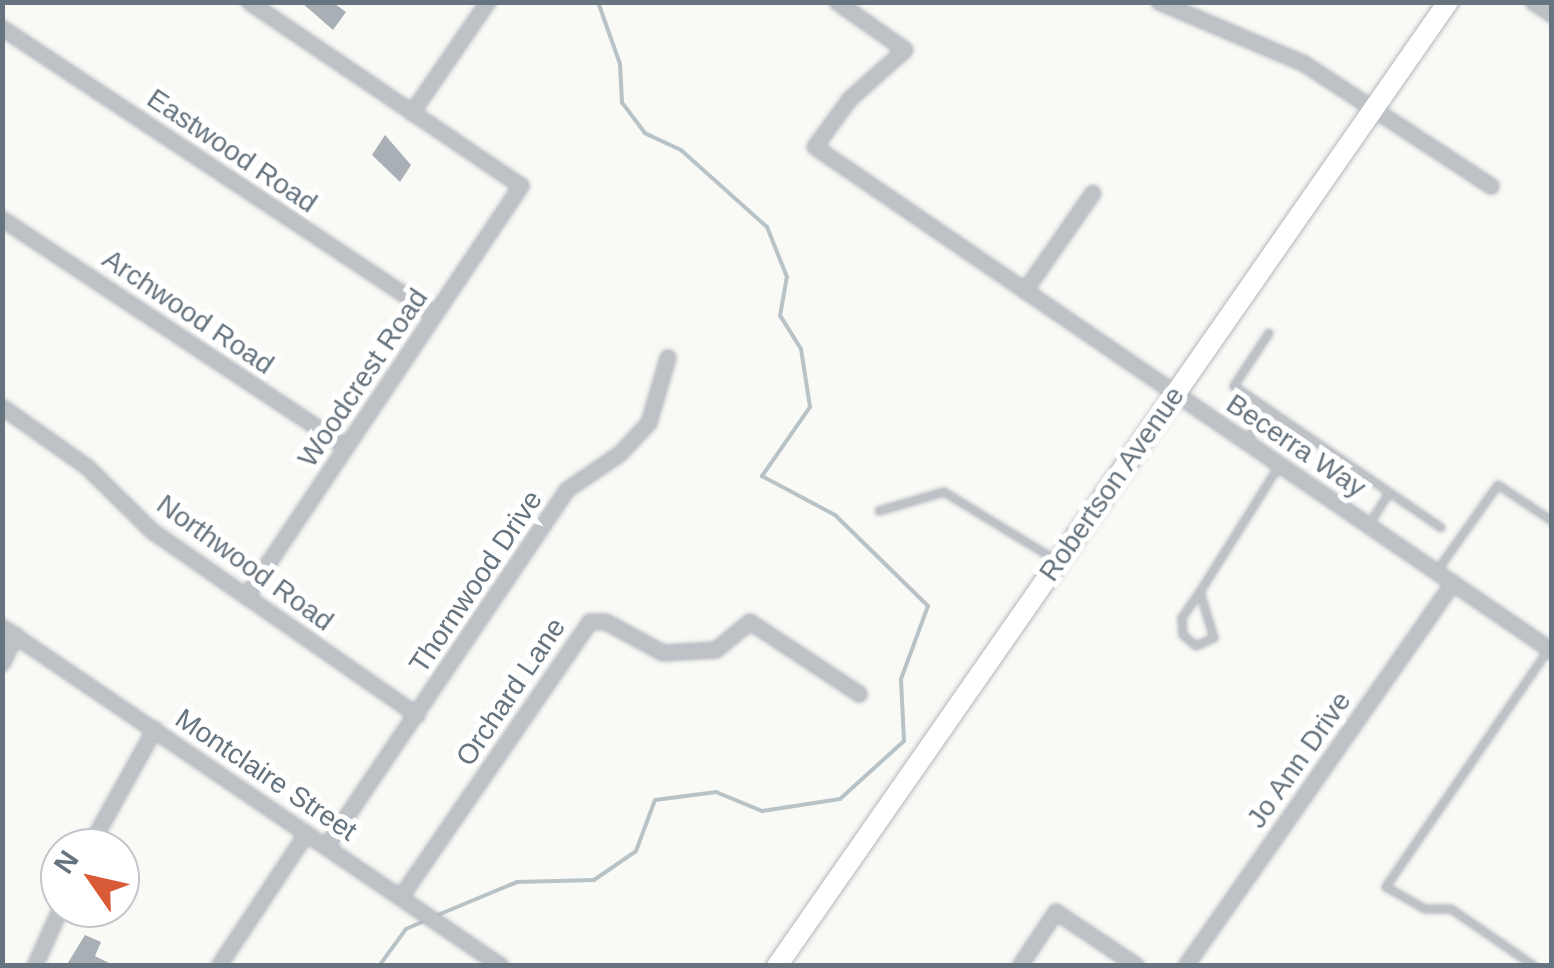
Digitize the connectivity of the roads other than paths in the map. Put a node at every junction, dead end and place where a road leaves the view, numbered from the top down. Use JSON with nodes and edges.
{"nodes":[{"id":1,"x":249,"y":2,"type":"edge"},
{"id":2,"x":488,"y":2,"type":"edge"},
{"id":3,"x":837,"y":2,"type":"edge"},
{"id":4,"x":1158,"y":2,"type":"edge"},
{"id":5,"x":1448,"y":2,"type":"edge"},
{"id":6,"x":1533,"y":2,"type":"edge"},
{"id":7,"x":1552,"y":15,"type":"edge"},
{"id":8,"x":2,"y":28,"type":"edge"},
{"id":9,"x":1374,"y":108,"type":"junction"},
{"id":10,"x":412,"y":113,"type":"junction"},
{"id":11,"x":1491,"y":186,"type":"dead end"},
{"id":12,"x":1093,"y":193,"type":"dead end"},
{"id":13,"x":2,"y":219,"type":"edge"},
{"id":14,"x":1025,"y":291,"type":"junction"},
{"id":15,"x":435,"y":315,"type":"junction"},
{"id":16,"x":1269,"y":333,"type":"dead end"},
{"id":17,"x":668,"y":358,"type":"dead end"},
{"id":18,"x":1175,"y":394,"type":"junction"},
{"id":19,"x":2,"y":407,"type":"edge"},
{"id":20,"x":1267,"y":409,"type":"junction"},
{"id":21,"x":1246,"y":442,"type":"junction"},
{"id":22,"x":346,"y":448,"type":"junction"},
{"id":23,"x":1279,"y":465,"type":"junction"},
{"id":24,"x":1389,"y":492,"type":"junction"},
{"id":25,"x":879,"y":512,"type":"dead end"},
{"id":26,"x":1552,"y":521,"type":"edge"},
{"id":27,"x":1368,"y":526,"type":"junction"},
{"id":28,"x":1441,"y":528,"type":"dead end"},
{"id":29,"x":1058,"y":562,"type":"junction"},
{"id":30,"x":1436,"y":572,"type":"junction"},
{"id":31,"x":1452,"y":583,"type":"junction"},
{"id":32,"x":1200,"y":592,"type":"junction"},
{"id":33,"x":246,"y":597,"type":"junction"},
{"id":34,"x":9,"y":631,"type":"edge"},
{"id":35,"x":1550,"y":650,"type":"edge"},
{"id":36,"x":2,"y":664,"type":"edge"},
{"id":37,"x":858,"y":694,"type":"dead end"},
{"id":38,"x":417,"y":715,"type":"junction"},
{"id":39,"x":155,"y":730,"type":"junction"},
{"id":40,"x":99,"y":828,"type":"edge"},
{"id":41,"x":308,"y":833,"type":"junction"},
{"id":42,"x":327,"y":846,"type":"junction"},
{"id":43,"x":402,"y":897,"type":"junction"},
{"id":44,"x":52,"y":928,"type":"edge"},
{"id":45,"x":35,"y":966,"type":"edge"},
{"id":46,"x":219,"y":966,"type":"edge"},
{"id":47,"x":502,"y":966,"type":"edge"},
{"id":48,"x":776,"y":966,"type":"edge"},
{"id":49,"x":1020,"y":966,"type":"edge"},
{"id":50,"x":1136,"y":966,"type":"edge"},
{"id":51,"x":1186,"y":966,"type":"edge"},
{"id":52,"x":1534,"y":966,"type":"edge"}],
"edges":[{"from":1,"to":10,"type":"street"},
{"from":2,"to":10,"type":"street"},
{"from":3,"to":14,"type":"street","name":"Becerra Way"},
{"from":4,"to":9,"type":"street"},
{"from":5,"to":9,"type":"street","name":"Robertson Avenue"},
{"from":6,"to":7,"type":"street"},
{"from":8,"to":15,"type":"street","name":"Eastwood Road"},
{"from":9,"to":11,"type":"street"},
{"from":9,"to":18,"type":"street","name":"Robertson Avenue"},
{"from":10,"to":15,"type":"street","name":"Woodcrest Road"},
{"from":12,"to":14,"type":"street"},
{"from":13,"to":22,"type":"street","name":"Archwood Road"},
{"from":14,"to":18,"type":"street","name":"Becerra Way"},
{"from":15,"to":22,"type":"street","name":"Woodcrest Road"},
{"from":16,"to":20,"type":"lane"},
{"from":17,"to":38,"type":"street","name":"Thornwood Drive"},
{"from":18,"to":21,"type":"street","name":"Becerra Way"},
{"from":18,"to":29,"type":"street","name":"Robertson Avenue"},
{"from":19,"to":33,"type":"street","name":"Northwood Road"},
{"from":20,"to":21,"type":"lane"},
{"from":20,"to":24,"type":"lane"},
{"from":21,"to":23,"type":"street","name":"Becerra Way"},
{"from":22,"to":33,"type":"street","name":"Woodcrest Road"},
{"from":23,"to":27,"type":"street","name":"Becerra Way"},
{"from":23,"to":32,"type":"lane"},
{"from":24,"to":27,"type":"lane"},
{"from":24,"to":28,"type":"lane"},
{"from":25,"to":29,"type":"lane"},
{"from":26,"to":30,"type":"lane"},
{"from":27,"to":30,"type":"street","name":"Becerra Way"},
{"from":29,"to":48,"type":"street","name":"Robertson Avenue"},
{"from":30,"to":31,"type":"street","name":"Becerra Way"},
{"from":31,"to":35,"type":"street","name":"Becerra Way"},
{"from":31,"to":51,"type":"street","name":"Jo Ann Drive"},
{"from":32,"to":32,"type":"lane"},
{"from":33,"to":38,"type":"street","name":"Northwood Road"},
{"from":34,"to":36,"type":"street"},
{"from":34,"to":39,"type":"street","name":"Montclaire Street"},
{"from":35,"to":52,"type":"lane"},
{"from":37,"to":43,"type":"street","name":"Orchard Lane"},
{"from":38,"to":42,"type":"street","name":"Thornwood Drive"},
{"from":39,"to":40,"type":"street"},
{"from":39,"to":41,"type":"street","name":"Montclaire Street"},
{"from":41,"to":42,"type":"street","name":"Montclaire Street"},
{"from":41,"to":46,"type":"street"},
{"from":42,"to":43,"type":"street","name":"Montclaire Street"},
{"from":43,"to":47,"type":"street","name":"Montclaire Street"},
{"from":44,"to":45,"type":"street"},
{"from":49,"to":50,"type":"street"}]}
